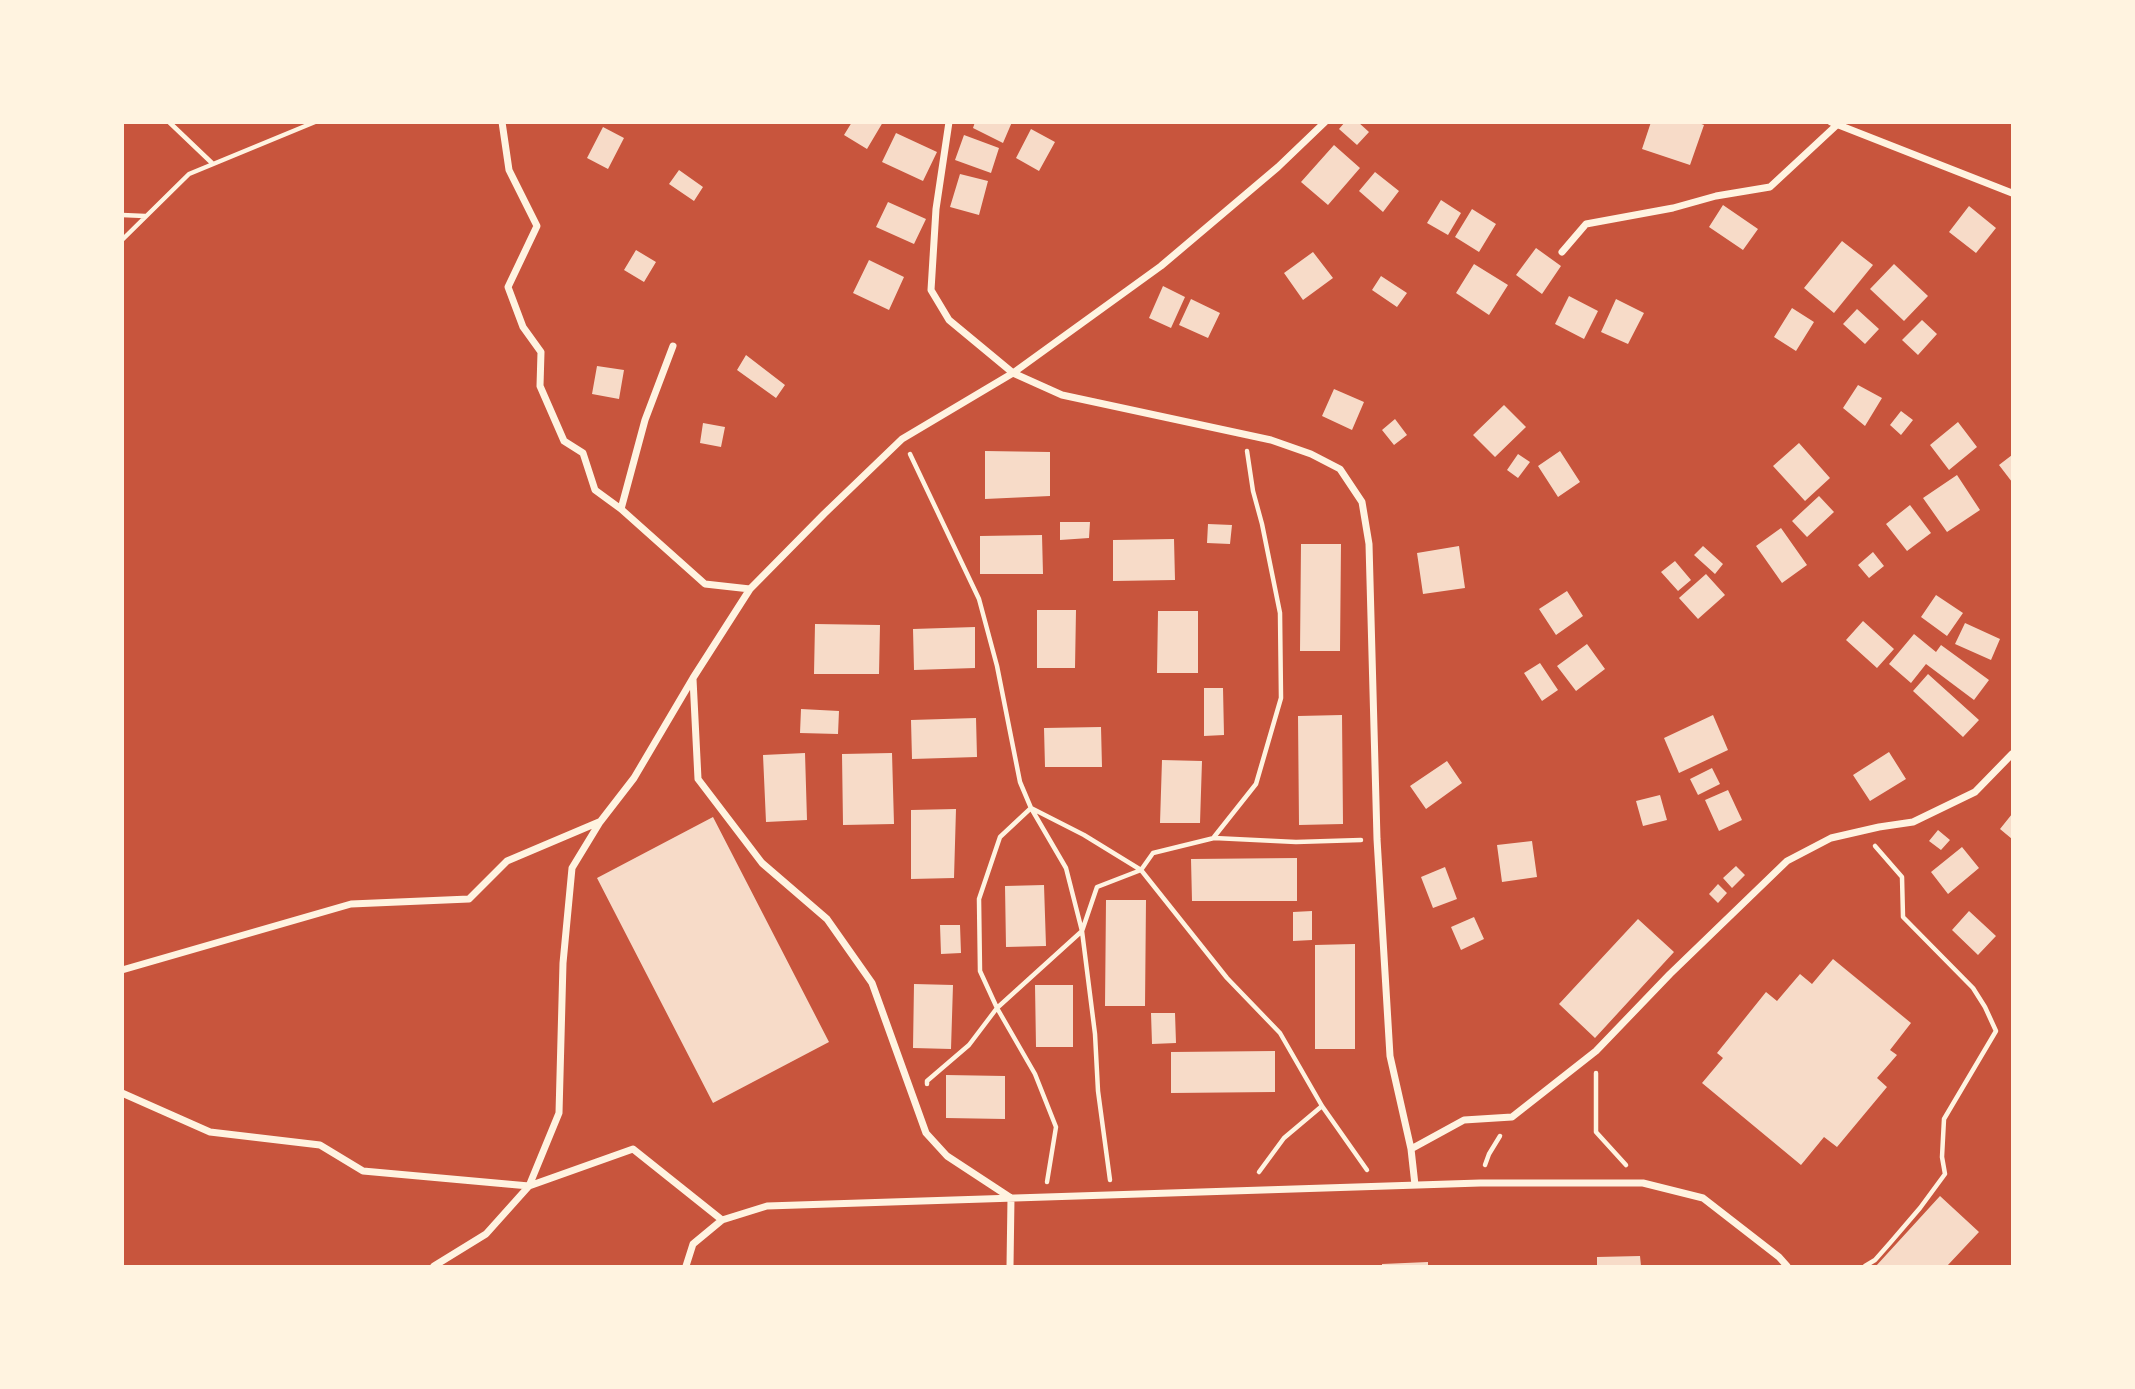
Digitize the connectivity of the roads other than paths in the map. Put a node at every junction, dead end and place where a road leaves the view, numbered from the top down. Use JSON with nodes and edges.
{"nodes":[{"id":1,"x":502,"y":122,"type":"edge"},
{"id":2,"x":949,"y":122,"type":"edge"},
{"id":3,"x":1325,"y":122,"type":"edge"},
{"id":4,"x":1837,"y":123,"type":"edge"},
{"id":5,"x":2012,"y":193,"type":"edge"},
{"id":6,"x":1562,"y":252,"type":"dead end"},
{"id":7,"x":673,"y":346,"type":"dead end"},
{"id":8,"x":1013,"y":373,"type":"junction"},
{"id":9,"x":621,"y":509,"type":"junction"},
{"id":10,"x":750,"y":589,"type":"junction"},
{"id":11,"x":693,"y":678,"type":"junction"},
{"id":12,"x":2012,"y":754,"type":"edge"},
{"id":13,"x":600,"y":822,"type":"junction"},
{"id":14,"x":122,"y":970,"type":"edge"},
{"id":15,"x":122,"y":1093,"type":"edge"},
{"id":16,"x":1411,"y":1149,"type":"junction"},
{"id":17,"x":1415,"y":1185,"type":"junction"},
{"id":18,"x":529,"y":1186,"type":"junction"},
{"id":19,"x":1011,"y":1198,"type":"junction"},
{"id":20,"x":722,"y":1220,"type":"junction"},
{"id":21,"x":434,"y":1266,"type":"edge"},
{"id":22,"x":686,"y":1266,"type":"edge"},
{"id":23,"x":1010,"y":1266,"type":"edge"},
{"id":24,"x":1787,"y":1266,"type":"edge"}],
"edges":[{"from":1,"to":9,"type":"street"},
{"from":2,"to":8,"type":"street"},
{"from":3,"to":8,"type":"street"},
{"from":4,"to":5,"type":"street"},
{"from":4,"to":6,"type":"street"},
{"from":7,"to":9,"type":"street"},
{"from":8,"to":10,"type":"street"},
{"from":8,"to":16,"type":"street"},
{"from":9,"to":10,"type":"street"},
{"from":10,"to":11,"type":"street"},
{"from":11,"to":13,"type":"street"},
{"from":11,"to":19,"type":"street"},
{"from":12,"to":16,"type":"street"},
{"from":13,"to":14,"type":"street"},
{"from":13,"to":18,"type":"street"},
{"from":15,"to":18,"type":"street"},
{"from":16,"to":17,"type":"street"},
{"from":17,"to":19,"type":"street"},
{"from":17,"to":24,"type":"street"},
{"from":18,"to":20,"type":"street"},
{"from":18,"to":21,"type":"street"},
{"from":19,"to":20,"type":"street"},
{"from":19,"to":23,"type":"street"},
{"from":20,"to":22,"type":"street"}]}
